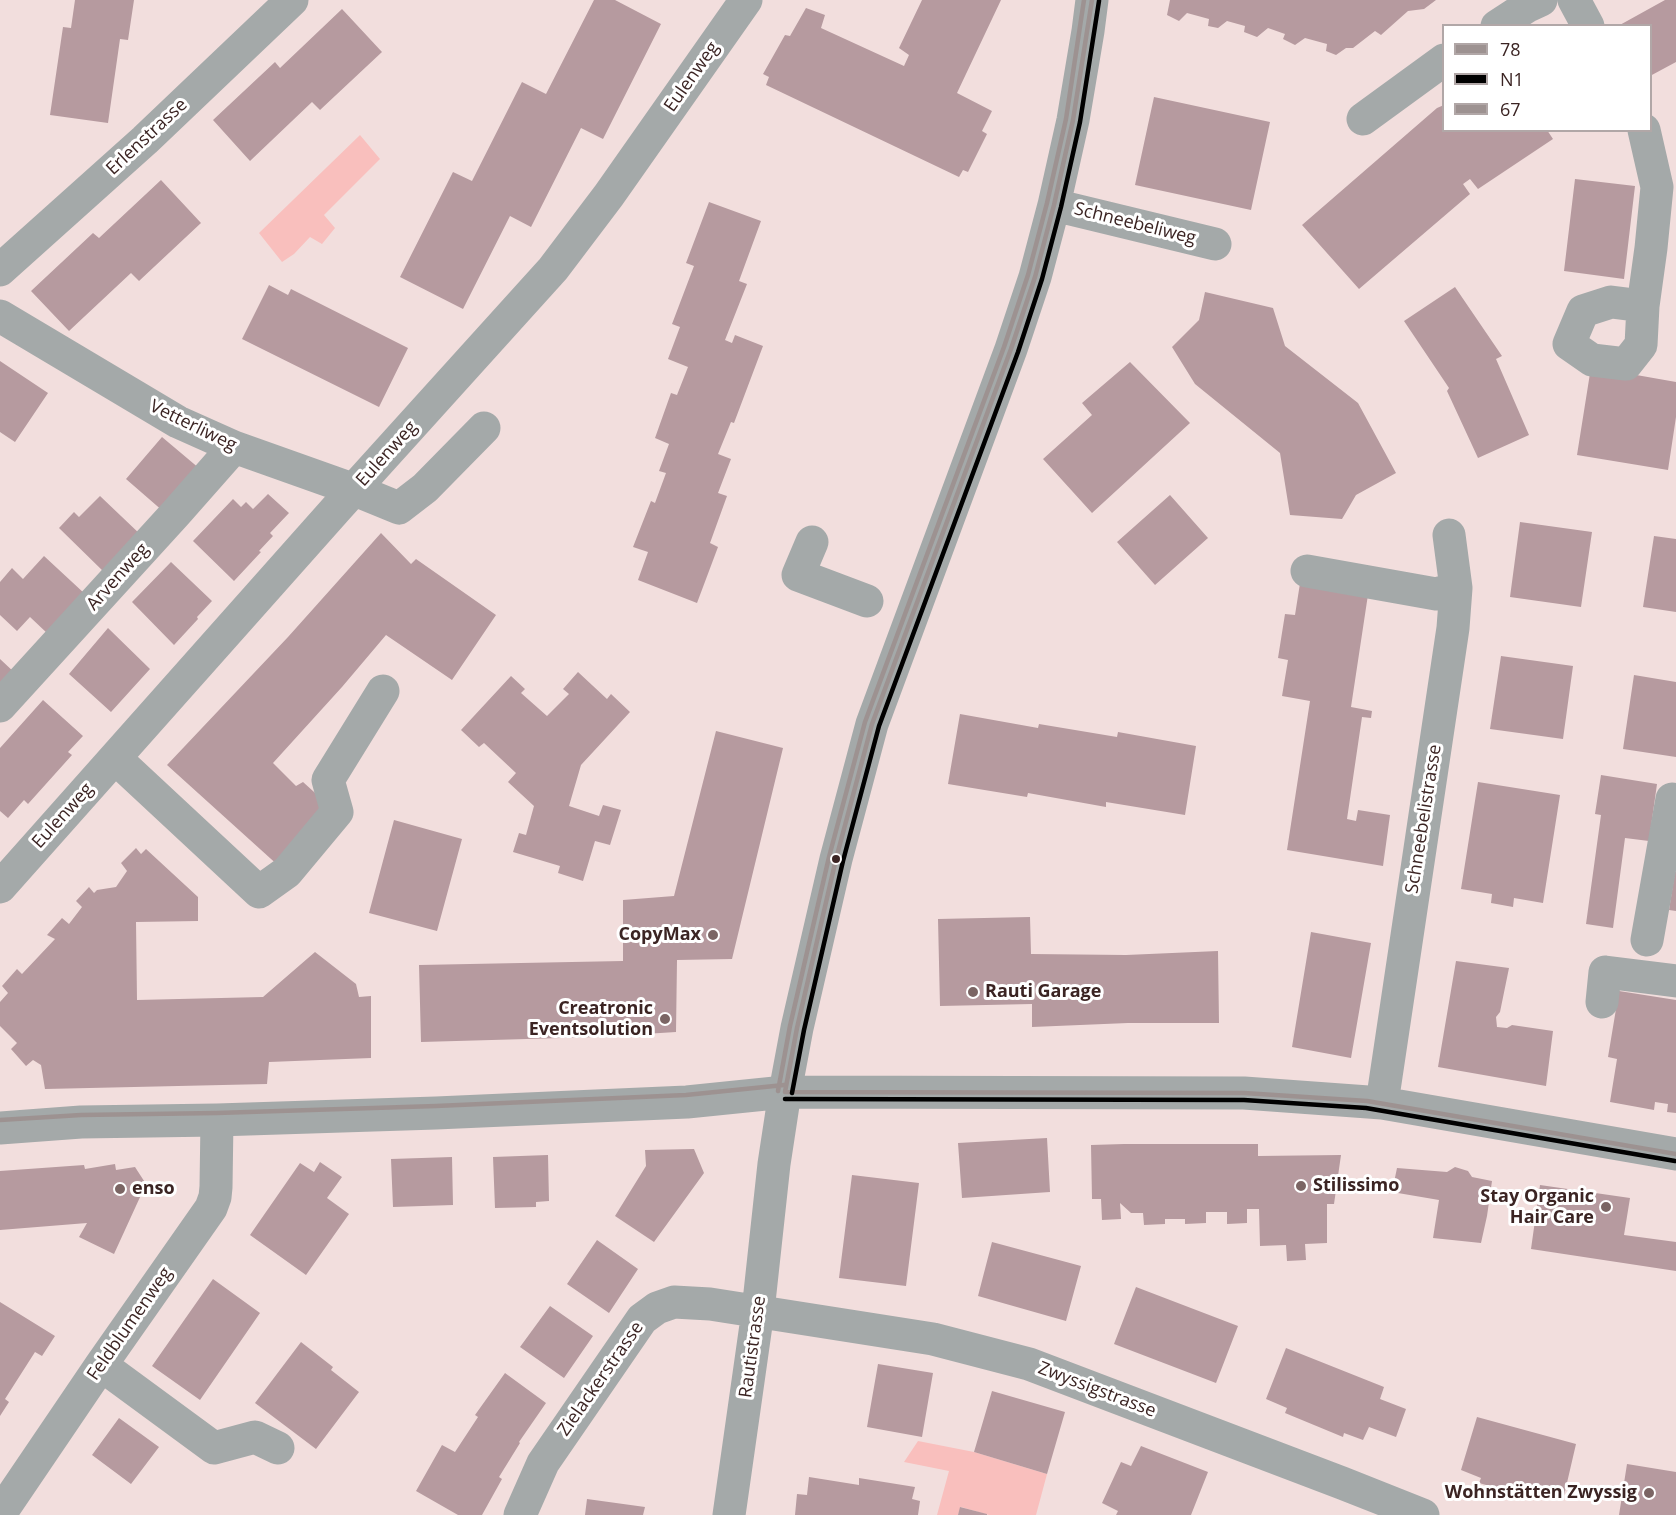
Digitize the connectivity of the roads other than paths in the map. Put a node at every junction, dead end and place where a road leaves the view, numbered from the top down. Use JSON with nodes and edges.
{"nodes":[{"id":1,"x":292,"y":0,"type":"edge"},
{"id":2,"x":745,"y":0,"type":"edge"},
{"id":3,"x":1092,"y":0,"type":"edge"},
{"id":4,"x":1541,"y":0,"type":"edge"},
{"id":5,"x":1574,"y":0,"type":"edge"},
{"id":6,"x":1500,"y":24,"type":"edge"},
{"id":7,"x":1587,"y":24,"type":"edge"},
{"id":8,"x":1442,"y":61,"type":"edge"},
{"id":9,"x":1363,"y":119,"type":"dead end"},
{"id":10,"x":1644,"y":132,"type":"edge"},
{"id":11,"x":1054,"y":205,"type":"junction"},
{"id":12,"x":1215,"y":244,"type":"dead end"},
{"id":13,"x":0,"y":270,"type":"edge"},
{"id":14,"x":1643,"y":306,"type":"dead end"},
{"id":15,"x":0,"y":316,"type":"edge"},
{"id":16,"x":483,"y":428,"type":"dead end"},
{"id":17,"x":234,"y":447,"type":"junction"},
{"id":18,"x":355,"y":490,"type":"junction"},
{"id":19,"x":1449,"y":535,"type":"dead end"},
{"id":20,"x":812,"y":542,"type":"dead end"},
{"id":21,"x":1307,"y":571,"type":"dead end"},
{"id":22,"x":1456,"y":588,"type":"junction"},
{"id":23,"x":867,"y":601,"type":"dead end"},
{"id":24,"x":383,"y":691,"type":"dead end"},
{"id":25,"x":0,"y":706,"type":"edge"},
{"id":26,"x":115,"y":758,"type":"junction"},
{"id":27,"x":1676,"y":800,"type":"edge"},
{"id":28,"x":0,"y":887,"type":"edge"},
{"id":29,"x":1647,"y":940,"type":"dead end"},
{"id":30,"x":1676,"y":981,"type":"edge"},
{"id":31,"x":1602,"y":1002,"type":"dead end"},
{"id":32,"x":785,"y":1092,"type":"junction"},
{"id":33,"x":1382,"y":1103,"type":"junction"},
{"id":34,"x":217,"y":1120,"type":"junction"},
{"id":35,"x":0,"y":1128,"type":"edge"},
{"id":36,"x":1676,"y":1154,"type":"edge"},
{"id":37,"x":759,"y":1311,"type":"junction"},
{"id":38,"x":101,"y":1365,"type":"junction"},
{"id":39,"x":278,"y":1448,"type":"dead end"},
{"id":40,"x":15,"y":1504,"type":"edge"},
{"id":41,"x":520,"y":1515,"type":"edge"},
{"id":42,"x":729,"y":1515,"type":"edge"},
{"id":43,"x":1423,"y":1515,"type":"edge"}],
"edges":[{"from":1,"to":13,"type":"street","name":"Erlenstrasse"},
{"from":2,"to":18,"type":"street","name":"Eulenweg"},
{"from":3,"to":11,"type":"street","name":"Rautistrasse"},
{"from":4,"to":6,"type":"street"},
{"from":5,"to":7,"type":"street"},
{"from":8,"to":9,"type":"street"},
{"from":10,"to":14,"type":"street"},
{"from":11,"to":12,"type":"street","name":"Schneebeliweg"},
{"from":11,"to":32,"type":"street","name":"Rautistrasse"},
{"from":15,"to":17,"type":"street","name":"Vetterliweg"},
{"from":16,"to":18,"type":"street","name":"Vetterliweg"},
{"from":17,"to":18,"type":"street","name":"Vetterliweg"},
{"from":17,"to":25,"type":"street","name":"Arvenweg"},
{"from":18,"to":26,"type":"street","name":"Eulenweg"},
{"from":19,"to":22,"type":"street","name":"Schneebelistrasse"},
{"from":20,"to":23,"type":"street"},
{"from":21,"to":22,"type":"street"},
{"from":22,"to":33,"type":"street","name":"Schneebelistrasse"},
{"from":24,"to":26,"type":"street"},
{"from":26,"to":28,"type":"street","name":"Eulenweg"},
{"from":27,"to":29,"type":"street"},
{"from":30,"to":31,"type":"street"},
{"from":32,"to":33,"type":"street"},
{"from":32,"to":34,"type":"street"},
{"from":32,"to":37,"type":"street","name":"Rautistrasse"},
{"from":33,"to":36,"type":"street"},
{"from":34,"to":35,"type":"street"},
{"from":34,"to":38,"type":"street","name":"Feldblumenweg"},
{"from":37,"to":41,"type":"street","name":"Zielackerstrasse"},
{"from":37,"to":42,"type":"street","name":"Rautistrasse"},
{"from":37,"to":43,"type":"street","name":"Zwyssigstrasse"},
{"from":38,"to":39,"type":"street"},
{"from":38,"to":40,"type":"street","name":"Feldblumenweg"}]}
